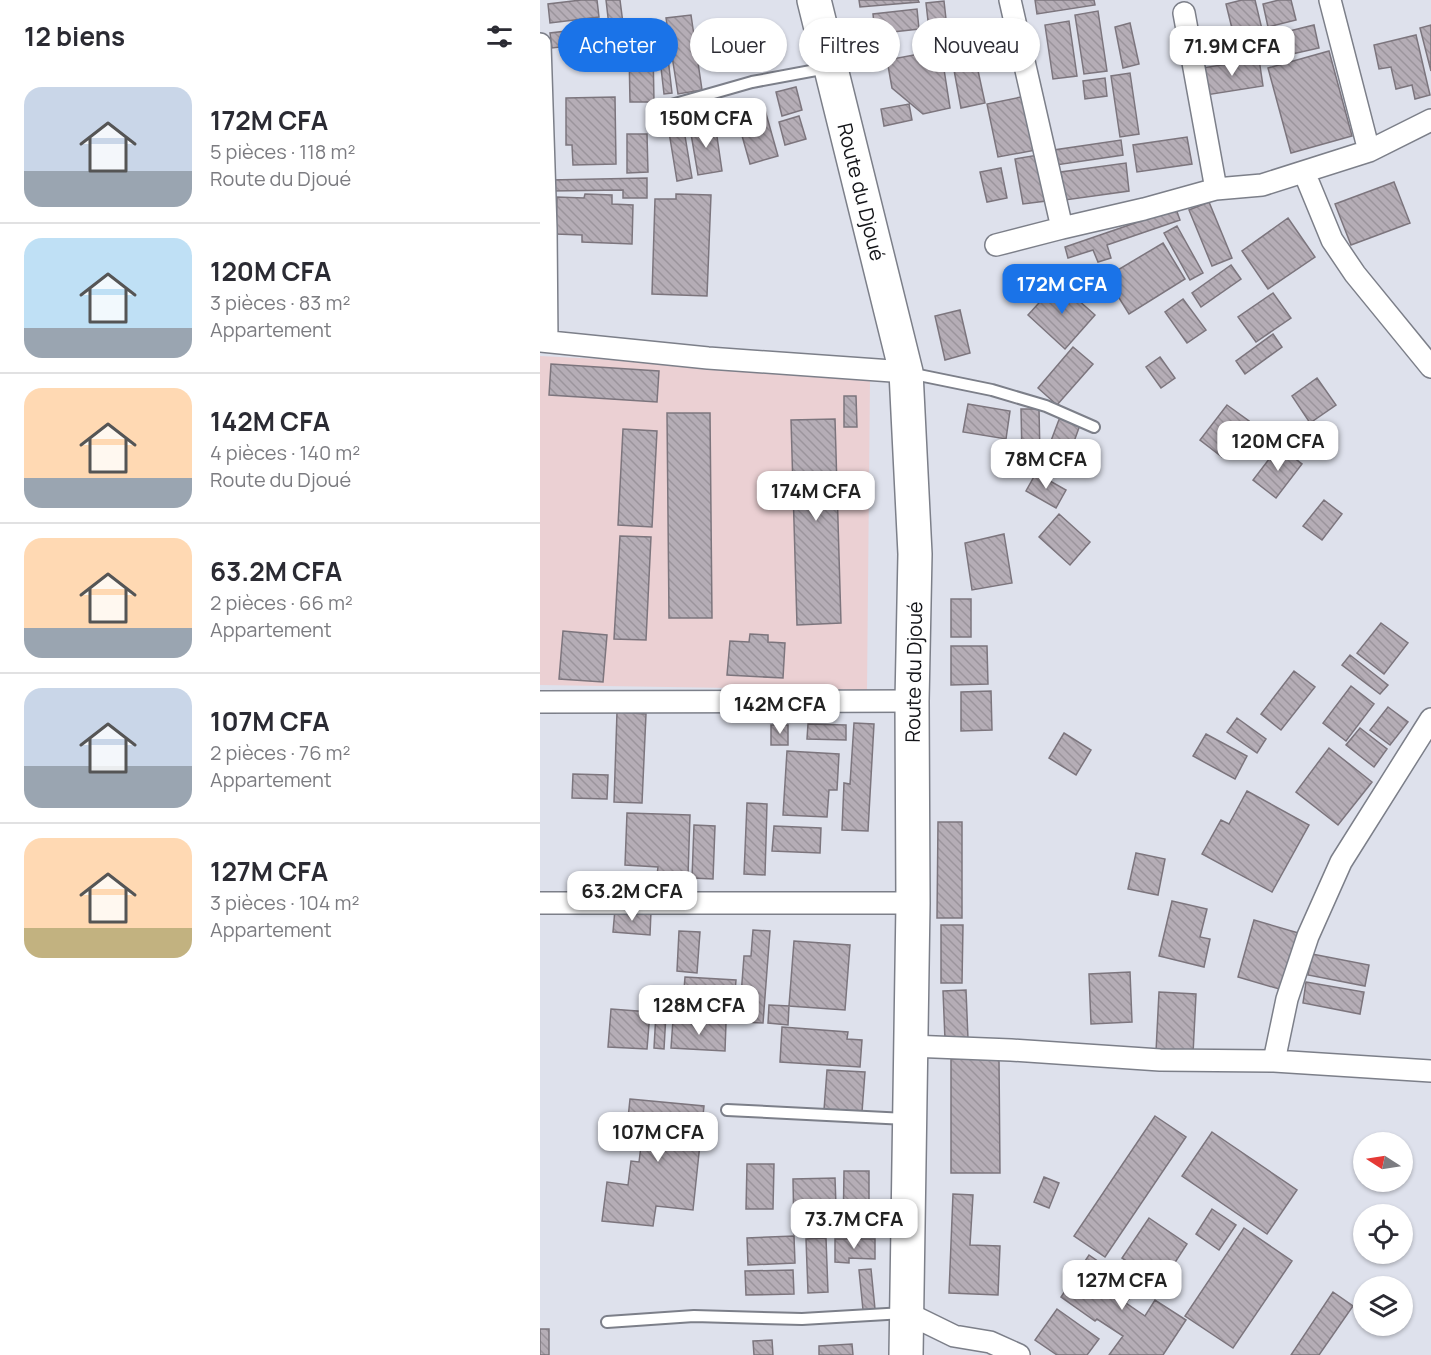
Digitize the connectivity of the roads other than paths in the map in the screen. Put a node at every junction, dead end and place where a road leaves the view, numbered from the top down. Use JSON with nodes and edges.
{"nodes":[{"id":1,"x":814,"y":0,"type":"edge"},
{"id":2,"x":1010,"y":0,"type":"edge"},
{"id":3,"x":1330,"y":0,"type":"edge"},
{"id":4,"x":1184,"y":13,"type":"dead end"},
{"id":5,"x":818,"y":18,"type":"edge"},
{"id":6,"x":540,"y":44,"type":"edge"},
{"id":7,"x":808,"y":72,"type":"edge"},
{"id":8,"x":831,"y":72,"type":"edge"},
{"id":9,"x":661,"y":108,"type":"dead end"},
{"id":10,"x":1431,"y":120,"type":"edge"},
{"id":11,"x":1369,"y":151,"type":"junction"},
{"id":12,"x":1304,"y":172,"type":"junction"},
{"id":13,"x":1216,"y":189,"type":"junction"},
{"id":14,"x":1062,"y":228,"type":"junction"},
{"id":15,"x":996,"y":245,"type":"dead end"},
{"id":16,"x":544,"y":341,"type":"edge"},
{"id":17,"x":1431,"y":367,"type":"edge"},
{"id":18,"x":906,"y":372,"type":"junction"},
{"id":19,"x":1094,"y":427,"type":"dead end"},
{"id":20,"x":912,"y":701,"type":"junction"},
{"id":21,"x":540,"y":702,"type":"edge"},
{"id":22,"x":1431,"y":719,"type":"edge"},
{"id":23,"x":540,"y":903,"type":"edge"},
{"id":24,"x":913,"y":903,"type":"junction"},
{"id":25,"x":910,"y":1046,"type":"junction"},
{"id":26,"x":1274,"y":1061,"type":"junction"},
{"id":27,"x":1431,"y":1071,"type":"edge"},
{"id":28,"x":727,"y":1110,"type":"dead end"},
{"id":29,"x":909,"y":1119,"type":"junction"},
{"id":30,"x":907,"y":1313,"type":"junction"},
{"id":31,"x":607,"y":1322,"type":"dead end"},
{"id":32,"x":906,"y":1355,"type":"edge"},
{"id":33,"x":1019,"y":1355,"type":"edge"}],
"edges":[{"from":1,"to":5,"type":"main road","name":"Route du Djoué"},
{"from":2,"to":14,"type":"street"},
{"from":3,"to":11,"type":"street"},
{"from":4,"to":13,"type":"street"},
{"from":6,"to":16,"type":"street"},
{"from":7,"to":9,"type":"lane"},
{"from":8,"to":18,"type":"main road","name":"Route du Djoué"},
{"from":10,"to":11,"type":"street"},
{"from":11,"to":12,"type":"street"},
{"from":12,"to":13,"type":"street"},
{"from":12,"to":17,"type":"street"},
{"from":13,"to":14,"type":"street"},
{"from":14,"to":15,"type":"street"},
{"from":16,"to":18,"type":"street"},
{"from":18,"to":19,"type":"lane"},
{"from":18,"to":20,"type":"main road","name":"Route du Djoué"},
{"from":20,"to":21,"type":"street"},
{"from":20,"to":24,"type":"main road","name":"Route du Djoué"},
{"from":22,"to":26,"type":"street"},
{"from":23,"to":24,"type":"street"},
{"from":24,"to":25,"type":"main road","name":"Route du Djoué"},
{"from":25,"to":26,"type":"street"},
{"from":25,"to":29,"type":"main road","name":"Route du Djoué"},
{"from":26,"to":27,"type":"street"},
{"from":28,"to":29,"type":"lane"},
{"from":29,"to":30,"type":"main road","name":"Route du Djoué"},
{"from":30,"to":31,"type":"lane"},
{"from":30,"to":32,"type":"main road","name":"Route du Djoué"},
{"from":30,"to":33,"type":"street"}]}
